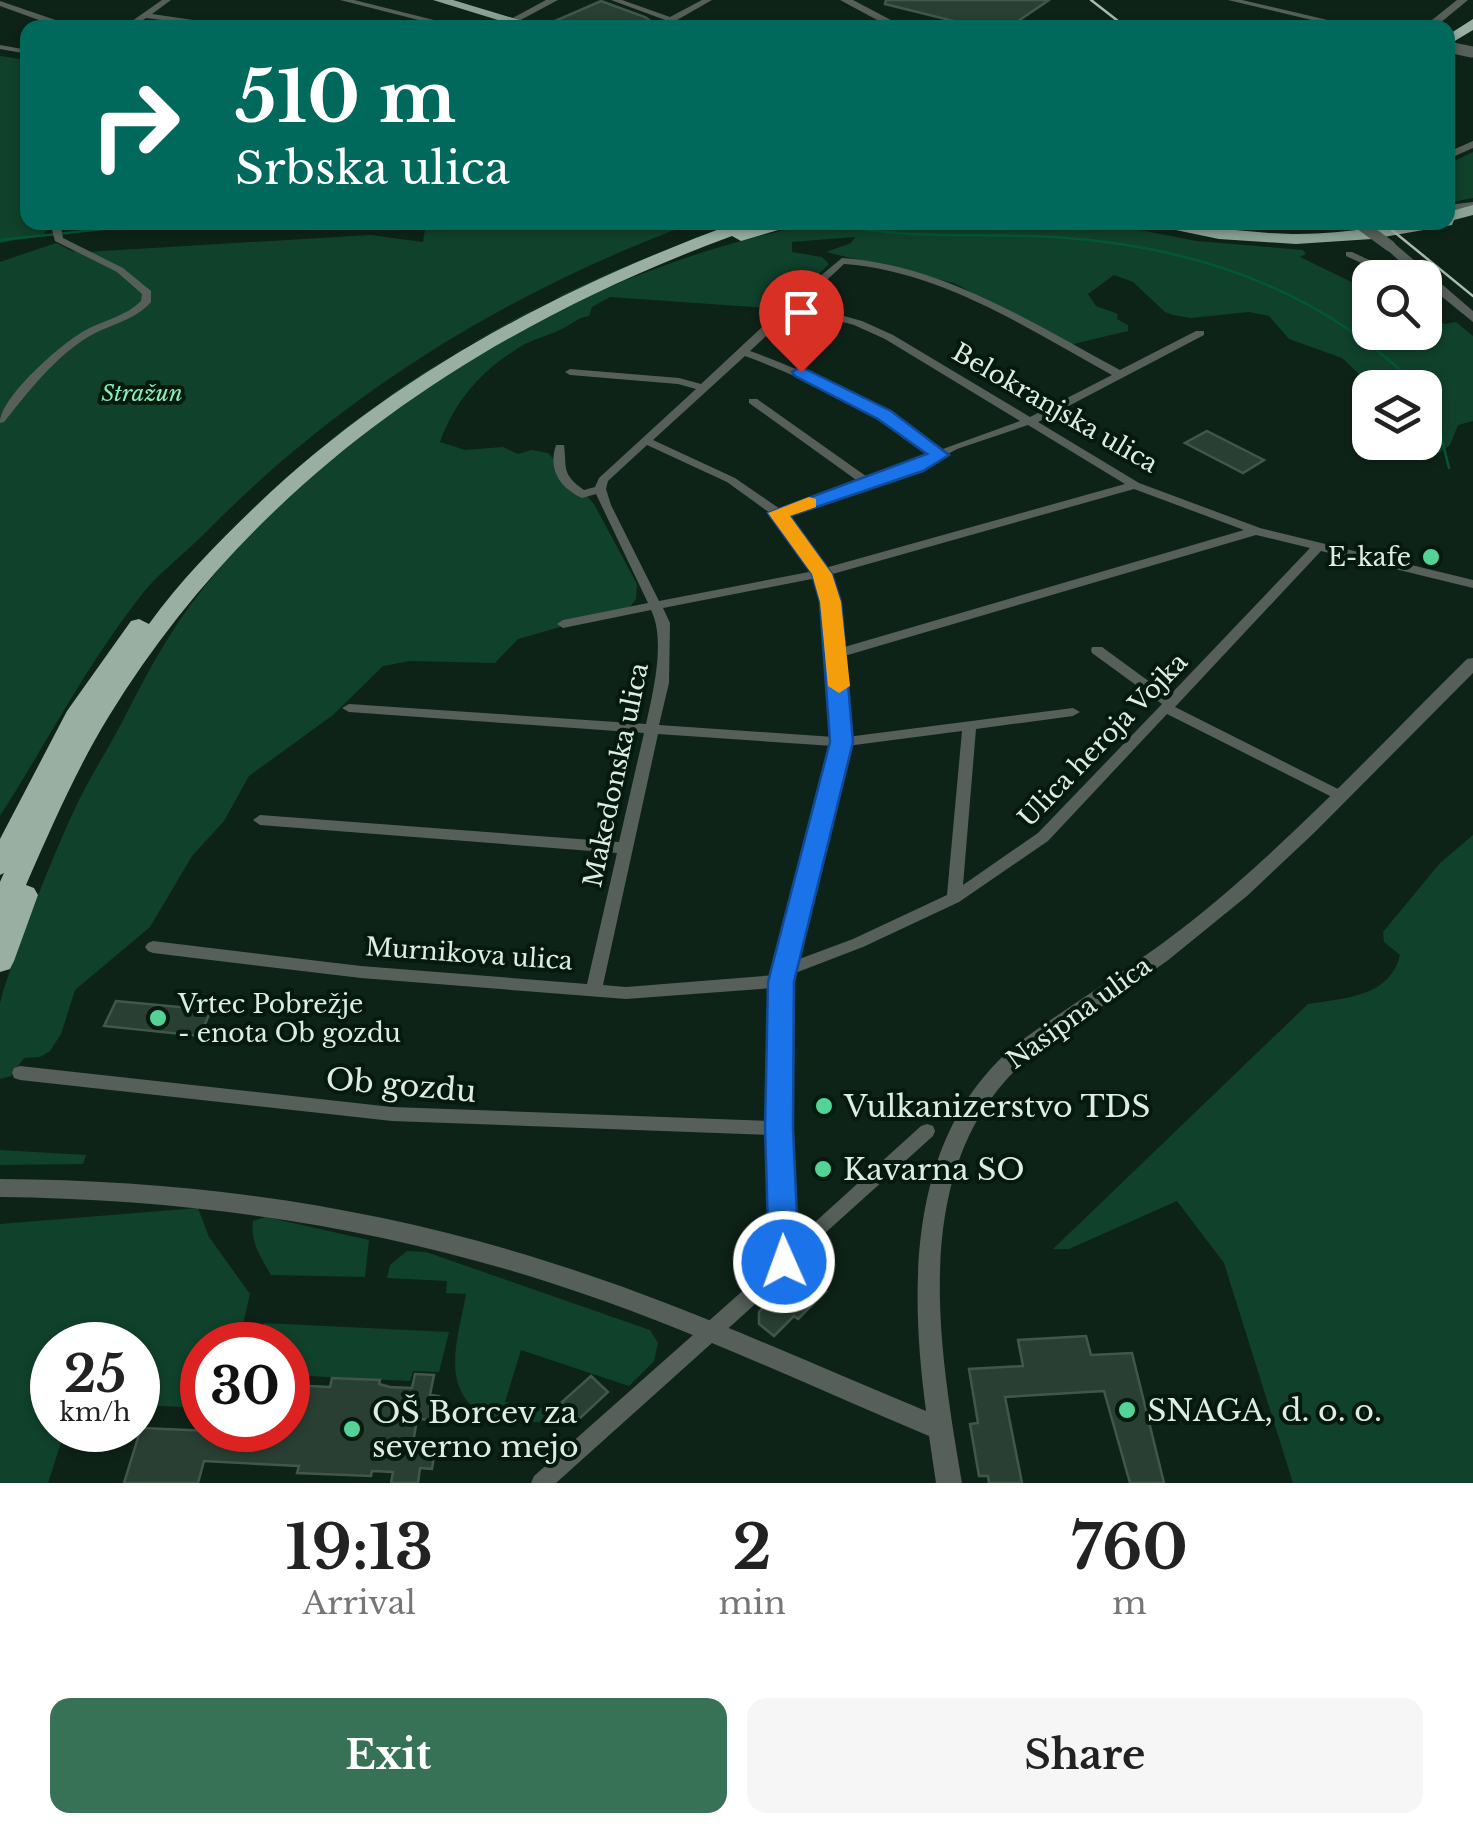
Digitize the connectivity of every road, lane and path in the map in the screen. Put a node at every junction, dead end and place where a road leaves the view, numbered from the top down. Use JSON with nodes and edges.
{"nodes":[{"id":1,"x":24,"y":0,"type":"edge"},
{"id":2,"x":167,"y":0,"type":"edge"},
{"id":3,"x":344,"y":0,"type":"edge"},
{"id":4,"x":421,"y":0,"type":"edge"},
{"id":5,"x":438,"y":0,"type":"edge"},
{"id":6,"x":553,"y":0,"type":"edge"},
{"id":7,"x":708,"y":0,"type":"edge"},
{"id":8,"x":844,"y":0,"type":"edge"},
{"id":9,"x":1232,"y":0,"type":"edge"},
{"id":10,"x":1463,"y":0,"type":"edge"},
{"id":11,"x":617,"y":1,"type":"edge"},
{"id":12,"x":3,"y":6,"type":"edge"},
{"id":13,"x":144,"y":14,"type":"junction"},
{"id":14,"x":46,"y":20,"type":"edge"},
{"id":15,"x":136,"y":20,"type":"edge"},
{"id":16,"x":187,"y":20,"type":"edge"},
{"id":17,"x":428,"y":20,"type":"edge"},
{"id":18,"x":491,"y":20,"type":"edge"},
{"id":19,"x":495,"y":20,"type":"edge"},
{"id":20,"x":518,"y":20,"type":"edge"},
{"id":21,"x":665,"y":20,"type":"edge"},
{"id":22,"x":670,"y":20,"type":"edge"},
{"id":23,"x":885,"y":20,"type":"edge"},
{"id":24,"x":1308,"y":20,"type":"edge"},
{"id":25,"x":1437,"y":20,"type":"edge"},
{"id":26,"x":688,"y":230,"type":"edge"},
{"id":27,"x":714,"y":230,"type":"edge"},
{"id":28,"x":732,"y":230,"type":"edge"},
{"id":29,"x":768,"y":230,"type":"edge"},
{"id":30,"x":1193,"y":230,"type":"edge"},
{"id":31,"x":1252,"y":230,"type":"edge"},
{"id":32,"x":1368,"y":230,"type":"edge"},
{"id":33,"x":1368,"y":230,"type":"edge"},
{"id":34,"x":1398,"y":230,"type":"edge"},
{"id":35,"x":56,"y":231,"type":"edge"},
{"id":36,"x":1349,"y":254,"type":"dead end"},
{"id":37,"x":1363,"y":260,"type":"edge"},
{"id":38,"x":1409,"y":260,"type":"edge"},
{"id":39,"x":1442,"y":290,"type":"edge"},
{"id":40,"x":565,"y":292,"type":"junction"},
{"id":41,"x":792,"y":305,"type":"junction"},
{"id":42,"x":1473,"y":318,"type":"edge"},
{"id":43,"x":1200,"y":333,"type":"dead end"},
{"id":44,"x":742,"y":351,"type":"junction"},
{"id":45,"x":570,"y":372,"type":"dead end"},
{"id":46,"x":1118,"y":374,"type":"junction"},
{"id":47,"x":703,"y":388,"type":"junction"},
{"id":48,"x":753,"y":400,"type":"dead end"},
{"id":49,"x":0,"y":420,"type":"edge"},
{"id":50,"x":1033,"y":420,"type":"junction"},
{"id":51,"x":648,"y":441,"type":"junction"},
{"id":52,"x":560,"y":448,"type":"dead end"},
{"id":53,"x":940,"y":455,"type":"junction"},
{"id":54,"x":868,"y":483,"type":"junction"},
{"id":55,"x":1136,"y":485,"type":"junction"},
{"id":56,"x":600,"y":489,"type":"junction"},
{"id":57,"x":778,"y":513,"type":"junction"},
{"id":58,"x":1256,"y":531,"type":"junction"},
{"id":59,"x":1317,"y":548,"type":"junction"},
{"id":60,"x":822,"y":574,"type":"junction"},
{"id":61,"x":1473,"y":584,"type":"edge"},
{"id":62,"x":658,"y":606,"type":"junction"},
{"id":63,"x":563,"y":624,"type":"dead end"},
{"id":64,"x":1096,"y":650,"type":"dead end"},
{"id":65,"x":836,"y":654,"type":"junction"},
{"id":66,"x":1473,"y":663,"type":"edge"},
{"id":67,"x":1169,"y":706,"type":"junction"},
{"id":68,"x":349,"y":708,"type":"dead end"},
{"id":69,"x":1074,"y":712,"type":"dead end"},
{"id":70,"x":969,"y":726,"type":"junction"},
{"id":71,"x":652,"y":729,"type":"junction"},
{"id":72,"x":841,"y":742,"type":"junction"},
{"id":73,"x":46,"y":772,"type":"junction"},
{"id":74,"x":1340,"y":796,"type":"junction"},
{"id":75,"x":260,"y":820,"type":"dead end"},
{"id":76,"x":0,"y":832,"type":"edge"},
{"id":77,"x":624,"y":848,"type":"junction"},
{"id":78,"x":26,"y":852,"type":"junction"},
{"id":79,"x":0,"y":865,"type":"edge"},
{"id":80,"x":954,"y":898,"type":"junction"},
{"id":81,"x":0,"y":912,"type":"edge"},
{"id":82,"x":154,"y":947,"type":"dead end"},
{"id":83,"x":0,"y":961,"type":"edge"},
{"id":84,"x":781,"y":977,"type":"junction"},
{"id":85,"x":594,"y":989,"type":"junction"},
{"id":86,"x":20,"y":1073,"type":"dead end"},
{"id":87,"x":779,"y":1128,"type":"junction"},
{"id":88,"x":927,"y":1131,"type":"dead end"},
{"id":89,"x":0,"y":1188,"type":"edge"},
{"id":90,"x":784,"y":1262,"type":"junction"},
{"id":91,"x":710,"y":1331,"type":"junction"},
{"id":92,"x":940,"y":1429,"type":"junction"},
{"id":93,"x":541,"y":1483,"type":"edge"},
{"id":94,"x":949,"y":1483,"type":"edge"}],
"edges":[{"from":1,"to":12,"type":"street"},
{"from":2,"to":13,"type":"street"},
{"from":3,"to":17,"type":"street"},
{"from":4,"to":18,"type":"main road"},
{"from":5,"to":19,"type":"main road"},
{"from":6,"to":20,"type":"street"},
{"from":7,"to":22,"type":"street"},
{"from":8,"to":23,"type":"street"},
{"from":9,"to":24,"type":"street"},
{"from":10,"to":25,"type":"street"},
{"from":11,"to":21,"type":"street"},
{"from":12,"to":14,"type":"street"},
{"from":13,"to":15,"type":"street"},
{"from":13,"to":16,"type":"street"},
{"from":26,"to":40,"type":"highway"},
{"from":27,"to":40,"type":"highway"},
{"from":28,"to":40,"type":"highway"},
{"from":29,"to":40,"type":"highway"},
{"from":30,"to":34,"type":"main road"},
{"from":31,"to":32,"type":"main road"},
{"from":33,"to":38,"type":"street","bridge":true},
{"from":35,"to":49,"type":"street"},
{"from":36,"to":37,"type":"street"},
{"from":39,"to":42,"type":"street"},
{"from":40,"to":73,"type":"highway"},
{"from":40,"to":78,"type":"highway"},
{"from":41,"to":44,"type":"street"},
{"from":41,"to":46,"type":"street"},
{"from":41,"to":50,"type":"street","name":"Belokranjska ulica"},
{"from":43,"to":46,"type":"street"},
{"from":44,"to":47,"type":"street"},
{"from":44,"to":53,"type":"street"},
{"from":45,"to":47,"type":"street"},
{"from":46,"to":50,"type":"street"},
{"from":47,"to":51,"type":"street"},
{"from":48,"to":54,"type":"street"},
{"from":50,"to":53,"type":"street"},
{"from":50,"to":55,"type":"street","name":"Belokranjska ulica"},
{"from":51,"to":56,"type":"street"},
{"from":51,"to":57,"type":"street"},
{"from":52,"to":56,"type":"street"},
{"from":53,"to":54,"type":"street"},
{"from":54,"to":57,"type":"street"},
{"from":55,"to":58,"type":"street","name":"Belokranjska ulica"},
{"from":55,"to":60,"type":"street"},
{"from":56,"to":62,"type":"street","name":"Makedonska ulica"},
{"from":57,"to":60,"type":"street"},
{"from":58,"to":59,"type":"street","name":"Belokranjska ulica"},
{"from":58,"to":65,"type":"street"},
{"from":59,"to":61,"type":"street","name":"Belokranjska ulica"},
{"from":59,"to":67,"type":"street","name":"Ulica heroja Vojka"},
{"from":60,"to":62,"type":"street"},
{"from":60,"to":65,"type":"street"},
{"from":62,"to":63,"type":"street"},
{"from":62,"to":71,"type":"street","name":"Makedonska ulica"},
{"from":64,"to":67,"type":"street"},
{"from":65,"to":72,"type":"street"},
{"from":66,"to":74,"type":"street","name":"Nasipna ulica"},
{"from":67,"to":74,"type":"street"},
{"from":67,"to":80,"type":"street","name":"Ulica heroja Vojka"},
{"from":68,"to":71,"type":"street"},
{"from":69,"to":70,"type":"street"},
{"from":70,"to":72,"type":"street"},
{"from":70,"to":80,"type":"street"},
{"from":71,"to":72,"type":"street"},
{"from":71,"to":77,"type":"street","name":"Makedonska ulica"},
{"from":72,"to":84,"type":"street"},
{"from":73,"to":76,"type":"highway"},
{"from":73,"to":79,"type":"highway"},
{"from":74,"to":92,"type":"street","name":"Nasipna ulica"},
{"from":75,"to":77,"type":"street"},
{"from":77,"to":85,"type":"street","name":"Makedonska ulica"},
{"from":78,"to":81,"type":"highway"},
{"from":78,"to":83,"type":"highway"},
{"from":80,"to":84,"type":"street","name":"Ulica heroja Vojka"},
{"from":82,"to":85,"type":"street","name":"Murnikova ulica"},
{"from":84,"to":85,"type":"street","name":"Murnikova ulica"},
{"from":84,"to":87,"type":"street"},
{"from":86,"to":87,"type":"street","name":"Ob gozdu"},
{"from":87,"to":90,"type":"street"},
{"from":88,"to":90,"type":"street"},
{"from":89,"to":91,"type":"street"},
{"from":90,"to":91,"type":"street"},
{"from":91,"to":92,"type":"street"},
{"from":91,"to":93,"type":"street"},
{"from":92,"to":94,"type":"street","name":"Nasipna ulica"}]}
